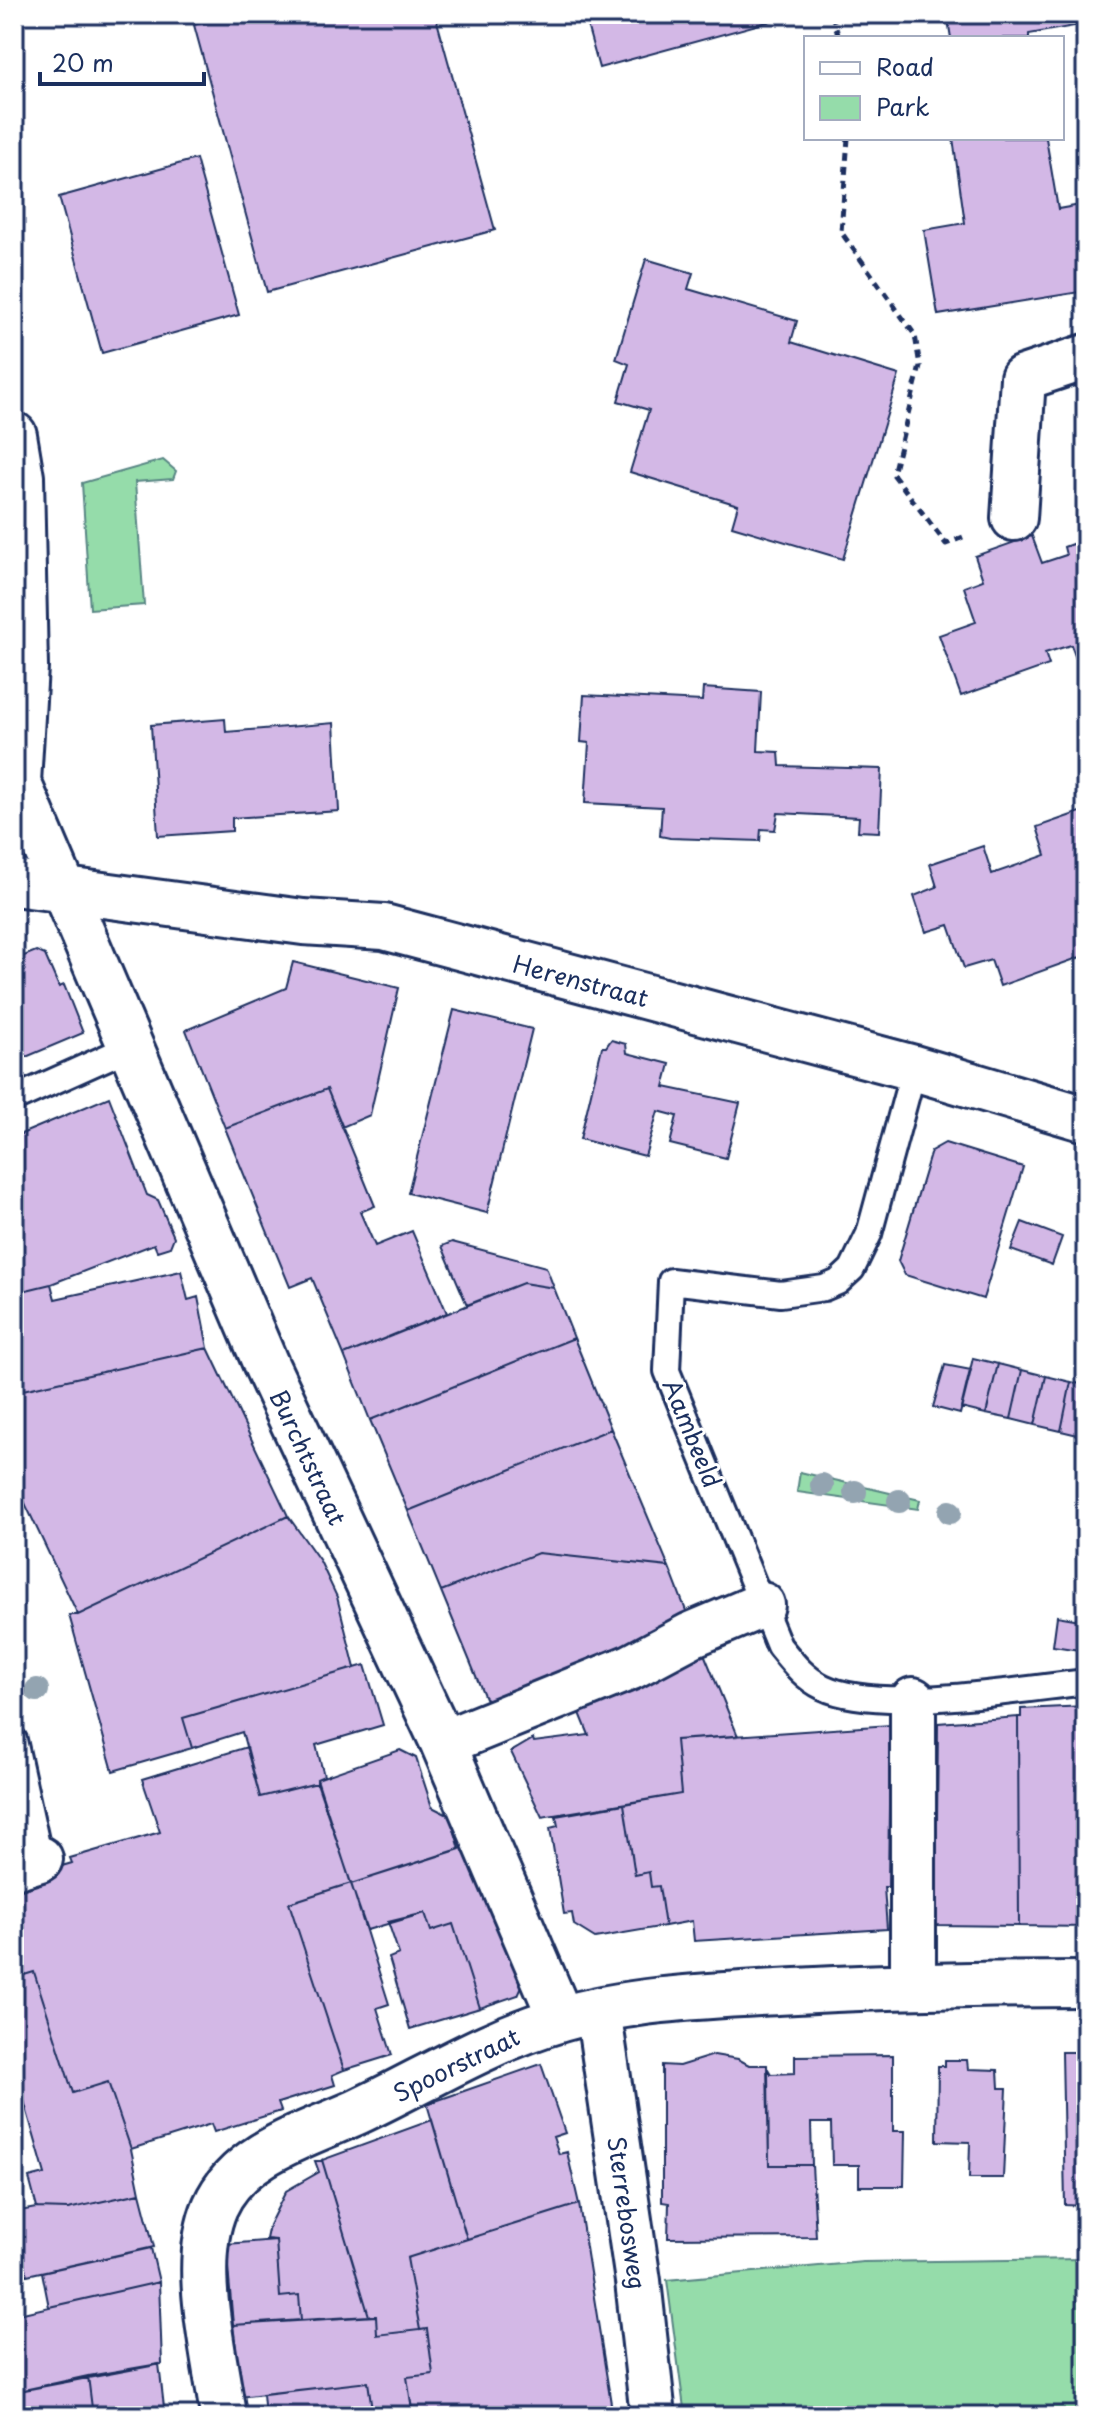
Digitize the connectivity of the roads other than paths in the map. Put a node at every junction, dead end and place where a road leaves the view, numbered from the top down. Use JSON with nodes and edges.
{"nodes":[{"id":1,"x":1086,"y":357,"type":"edge"},
{"id":2,"x":14,"y":435,"type":"edge"},
{"id":3,"x":1014,"y":518,"type":"road end"},
{"id":4,"x":14,"y":883,"type":"edge"},
{"id":5,"x":65,"y":892,"type":"junction"},
{"id":6,"x":130,"y":1047,"type":"junction"},
{"id":7,"x":914,"y":1068,"type":"junction"},
{"id":8,"x":14,"y":1099,"type":"edge"},
{"id":9,"x":1086,"y":1119,"type":"edge"},
{"id":10,"x":762,"y":1605,"type":"junction"},
{"id":11,"x":1086,"y":1682,"type":"edge"},
{"id":12,"x":913,"y":1700,"type":"junction"},
{"id":13,"x":14,"y":1740,"type":"edge"},
{"id":14,"x":443,"y":1743,"type":"junction"},
{"id":15,"x":27,"y":1863,"type":"edge"},
{"id":16,"x":1086,"y":1984,"type":"edge"},
{"id":17,"x":913,"y":1985,"type":"junction"},
{"id":18,"x":580,"y":2014,"type":"junction"},
{"id":19,"x":223,"y":2416,"type":"edge"},
{"id":20,"x":653,"y":2416,"type":"edge"}],
"edges":[{"from":1,"to":3,"type":"street"},
{"from":2,"to":5,"type":"street","name":"Burchtstraat"},
{"from":4,"to":5,"type":"street","name":"Herenstraat"},
{"from":5,"to":6,"type":"street","name":"Burchtstraat"},
{"from":5,"to":7,"type":"street","name":"Herenstraat"},
{"from":6,"to":8,"type":"lane"},
{"from":6,"to":14,"type":"street","name":"Burchtstraat"},
{"from":7,"to":9,"type":"street","name":"Herenstraat"},
{"from":7,"to":10,"type":"lane","name":"Aambeeld"},
{"from":10,"to":12,"type":"lane","name":"Aambeeld"},
{"from":10,"to":14,"type":"street"},
{"from":11,"to":12,"type":"lane","name":"Aambeeld"},
{"from":12,"to":17,"type":"street"},
{"from":13,"to":15,"type":"lane"},
{"from":14,"to":18,"type":"street","name":"Burchtstraat"},
{"from":16,"to":17,"type":"street","name":"Spoorstraat"},
{"from":17,"to":18,"type":"street","name":"Spoorstraat"},
{"from":18,"to":19,"type":"street","name":"Spoorstraat"},
{"from":18,"to":20,"type":"street","name":"Sterrebosweg"}]}
